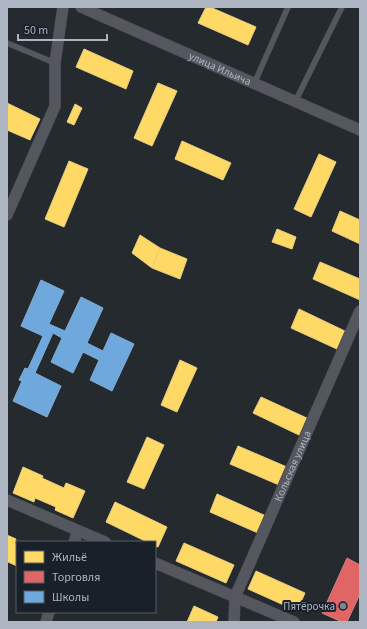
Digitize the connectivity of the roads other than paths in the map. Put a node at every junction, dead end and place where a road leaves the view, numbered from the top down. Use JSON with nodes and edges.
{"nodes":[{"id":1,"x":63,"y":7,"type":"edge"},
{"id":2,"x":81,"y":7,"type":"edge"},
{"id":3,"x":288,"y":7,"type":"edge"},
{"id":4,"x":342,"y":7,"type":"edge"},
{"id":5,"x":7,"y":43,"type":"edge"},
{"id":6,"x":56,"y":63,"type":"junction"},
{"id":7,"x":254,"y":84,"type":"junction"},
{"id":8,"x":295,"y":102,"type":"junction"},
{"id":9,"x":360,"y":130,"type":"edge"},
{"id":10,"x":7,"y":215,"type":"edge"},
{"id":11,"x":360,"y":311,"type":"edge"},
{"id":12,"x":7,"y":500,"type":"edge"},
{"id":13,"x":78,"y":531,"type":"junction"},
{"id":14,"x":74,"y":541,"type":"edge"},
{"id":15,"x":103,"y":541,"type":"edge"},
{"id":16,"x":156,"y":563,"type":"edge"},
{"id":17,"x":235,"y":597,"type":"junction"},
{"id":18,"x":234,"y":622,"type":"edge"},
{"id":19,"x":294,"y":622,"type":"edge"}],
"edges":[{"from":1,"to":6,"type":"street"},
{"from":2,"to":7,"type":"street","name":"улица Ильича"},
{"from":3,"to":7,"type":"lane"},
{"from":4,"to":8,"type":"lane"},
{"from":5,"to":6,"type":"lane"},
{"from":6,"to":10,"type":"street"},
{"from":7,"to":8,"type":"street","name":"улица Ильича"},
{"from":8,"to":9,"type":"street","name":"улица Ильича"},
{"from":11,"to":17,"type":"street","name":"Кольская улица"},
{"from":12,"to":13,"type":"street"},
{"from":13,"to":14,"type":"street"},
{"from":13,"to":15,"type":"street"},
{"from":16,"to":17,"type":"street"},
{"from":17,"to":18,"type":"street","name":"Кольская улица"},
{"from":17,"to":19,"type":"street"}]}
